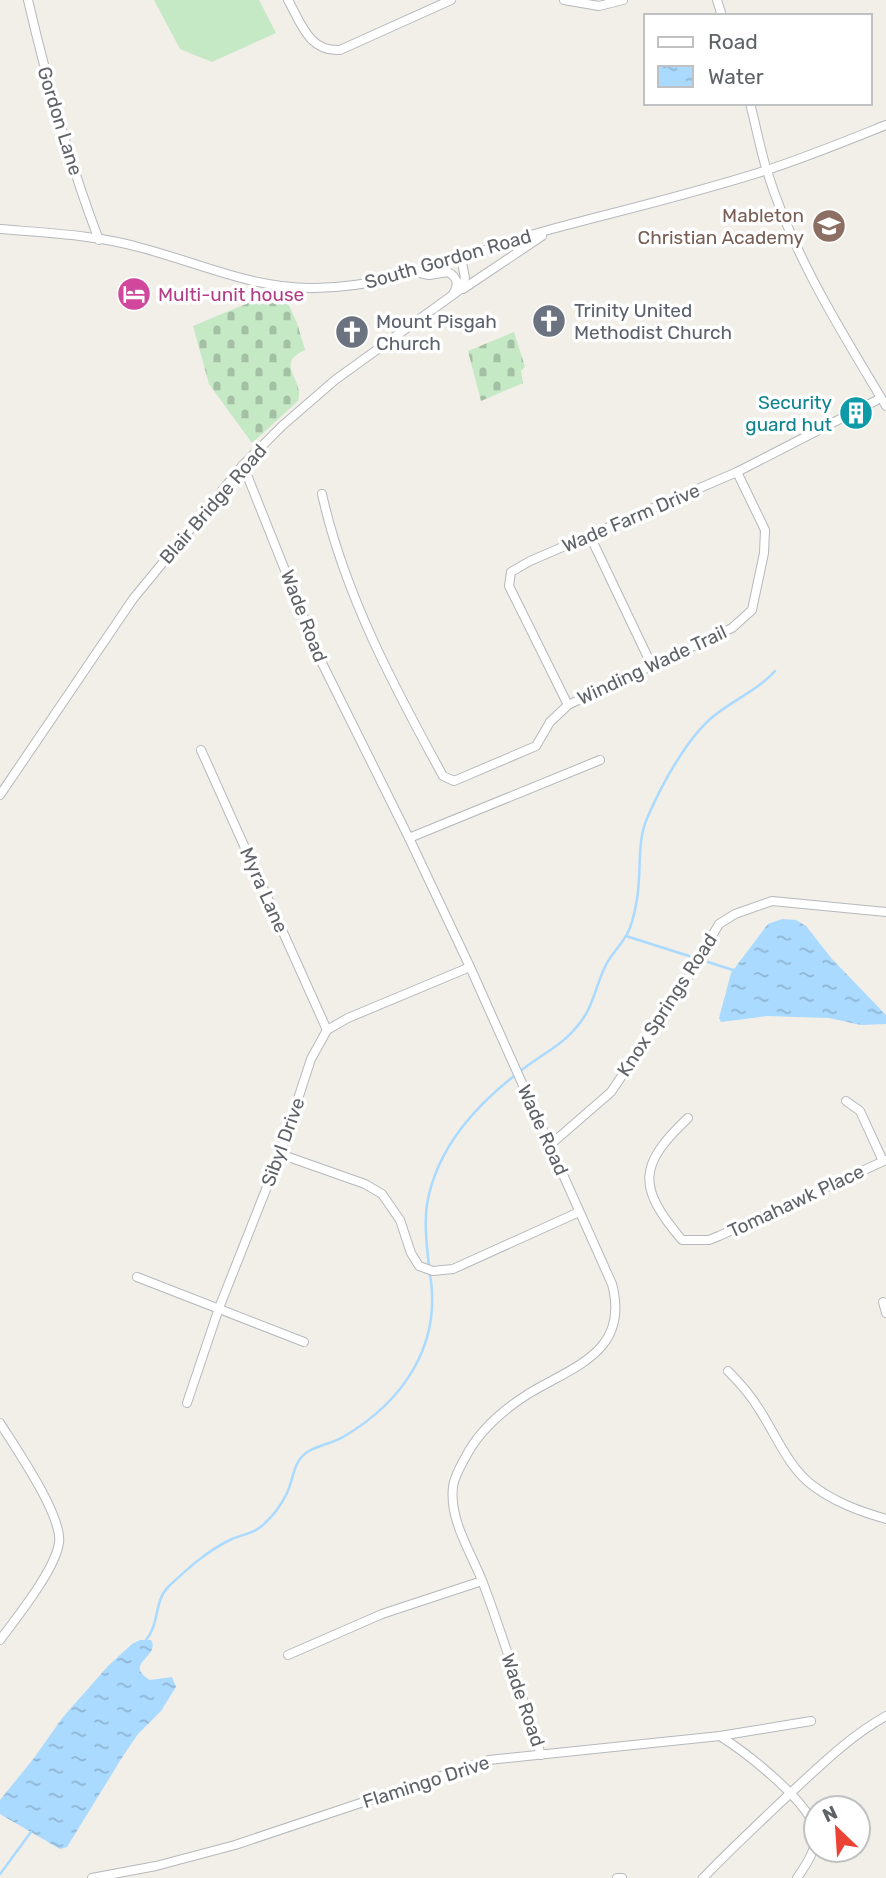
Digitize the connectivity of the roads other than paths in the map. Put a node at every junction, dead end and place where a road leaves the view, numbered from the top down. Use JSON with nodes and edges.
{"nodes":[{"id":1,"x":28,"y":0,"type":"edge"},
{"id":2,"x":288,"y":0,"type":"edge"},
{"id":3,"x":451,"y":0,"type":"edge"},
{"id":4,"x":564,"y":0,"type":"edge"},
{"id":5,"x":623,"y":0,"type":"edge"},
{"id":6,"x":751,"y":105,"type":"edge"},
{"id":7,"x":886,"y":125,"type":"edge"},
{"id":8,"x":767,"y":170,"type":"junction"},
{"id":9,"x":554,"y":228,"type":"junction"},
{"id":10,"x":0,"y":229,"type":"edge"},
{"id":11,"x":99,"y":240,"type":"junction"},
{"id":12,"x":461,"y":257,"type":"junction"},
{"id":13,"x":415,"y":272,"type":"junction"},
{"id":14,"x":451,"y":296,"type":"junction"},
{"id":15,"x":884,"y":402,"type":"edge"},
{"id":16,"x":243,"y":465,"type":"junction"},
{"id":17,"x":737,"y":471,"type":"junction"},
{"id":18,"x":322,"y":494,"type":"dead end"},
{"id":19,"x":590,"y":536,"type":"junction"},
{"id":20,"x":652,"y":666,"type":"junction"},
{"id":21,"x":568,"y":705,"type":"junction"},
{"id":22,"x":201,"y":750,"type":"dead end"},
{"id":23,"x":600,"y":760,"type":"dead end"},
{"id":24,"x":0,"y":796,"type":"edge"},
{"id":25,"x":410,"y":838,"type":"junction"},
{"id":26,"x":886,"y":912,"type":"edge"},
{"id":27,"x":470,"y":967,"type":"junction"},
{"id":28,"x":327,"y":1030,"type":"junction"},
{"id":29,"x":846,"y":1101,"type":"dead end"},
{"id":30,"x":688,"y":1118,"type":"dead end"},
{"id":31,"x":550,"y":1145,"type":"junction"},
{"id":32,"x":281,"y":1154,"type":"junction"},
{"id":33,"x":884,"y":1160,"type":"edge"},
{"id":34,"x":579,"y":1212,"type":"junction"},
{"id":35,"x":137,"y":1277,"type":"dead end"},
{"id":36,"x":883,"y":1302,"type":"dead end"},
{"id":37,"x":219,"y":1308,"type":"junction"},
{"id":38,"x":886,"y":1313,"type":"edge"},
{"id":39,"x":304,"y":1342,"type":"dead end"},
{"id":40,"x":728,"y":1371,"type":"dead end"},
{"id":41,"x":187,"y":1403,"type":"dead end"},
{"id":42,"x":0,"y":1423,"type":"edge"},
{"id":43,"x":886,"y":1519,"type":"edge"},
{"id":44,"x":482,"y":1581,"type":"junction"},
{"id":45,"x":0,"y":1640,"type":"edge"},
{"id":46,"x":288,"y":1655,"type":"dead end"},
{"id":47,"x":886,"y":1716,"type":"edge"},
{"id":48,"x":811,"y":1721,"type":"dead end"},
{"id":49,"x":720,"y":1736,"type":"junction"},
{"id":50,"x":541,"y":1755,"type":"junction"},
{"id":51,"x":790,"y":1793,"type":"junction"},
{"id":52,"x":92,"y":1878,"type":"edge"},
{"id":53,"x":703,"y":1878,"type":"edge"},
{"id":54,"x":797,"y":1878,"type":"edge"}],
"edges":[{"from":1,"to":11,"type":"street","name":"Gordon Lane"},
{"from":2,"to":3,"type":"street"},
{"from":4,"to":5,"type":"street"},
{"from":6,"to":8,"type":"street"},
{"from":7,"to":8,"type":"street","name":"South Gordon Road"},
{"from":8,"to":9,"type":"street","name":"South Gordon Road"},
{"from":8,"to":15,"type":"street"},
{"from":9,"to":12,"type":"street","name":"South Gordon Road"},
{"from":9,"to":14,"type":"street","name":"Blair Bridge Road"},
{"from":10,"to":11,"type":"street","name":"South Gordon Road"},
{"from":11,"to":13,"type":"street","name":"South Gordon Road"},
{"from":12,"to":13,"type":"street","name":"South Gordon Road"},
{"from":12,"to":14,"type":"street"},
{"from":13,"to":14,"type":"street"},
{"from":14,"to":16,"type":"street","name":"Blair Bridge Road"},
{"from":15,"to":17,"type":"street","name":"Wade Farm Drive"},
{"from":16,"to":24,"type":"street","name":"Blair Bridge Road"},
{"from":16,"to":25,"type":"street","name":"Wade Road"},
{"from":17,"to":19,"type":"street","name":"Wade Farm Drive"},
{"from":17,"to":20,"type":"street","name":"Winding Wade Trail"},
{"from":18,"to":21,"type":"street","name":"Winding Wade Trail"},
{"from":19,"to":20,"type":"street"},
{"from":19,"to":21,"type":"street","name":"Wade Farm Drive"},
{"from":20,"to":21,"type":"street","name":"Winding Wade Trail"},
{"from":22,"to":28,"type":"street","name":"Myra Lane"},
{"from":23,"to":25,"type":"street"},
{"from":25,"to":27,"type":"street","name":"Wade Road"},
{"from":26,"to":31,"type":"street","name":"Knox Springs Road"},
{"from":27,"to":28,"type":"street"},
{"from":27,"to":31,"type":"street","name":"Wade Road"},
{"from":28,"to":32,"type":"street","name":"Sibyl Drive"},
{"from":29,"to":33,"type":"street"},
{"from":30,"to":33,"type":"street","name":"Tomahawk Place"},
{"from":31,"to":34,"type":"street","name":"Wade Road"},
{"from":32,"to":34,"type":"street"},
{"from":32,"to":37,"type":"street","name":"Sibyl Drive"},
{"from":34,"to":44,"type":"street","name":"Wade Road"},
{"from":35,"to":37,"type":"street"},
{"from":36,"to":38,"type":"street"},
{"from":37,"to":39,"type":"street"},
{"from":37,"to":41,"type":"street","name":"Sibyl Drive"},
{"from":40,"to":43,"type":"street"},
{"from":42,"to":45,"type":"street"},
{"from":44,"to":46,"type":"street"},
{"from":44,"to":50,"type":"street","name":"Wade Road"},
{"from":47,"to":51,"type":"street"},
{"from":48,"to":49,"type":"street","name":"Flamingo Drive"},
{"from":49,"to":50,"type":"street","name":"Flamingo Drive"},
{"from":49,"to":51,"type":"street"},
{"from":50,"to":52,"type":"street","name":"Flamingo Drive"},
{"from":51,"to":53,"type":"street"},
{"from":51,"to":54,"type":"street"}]}
